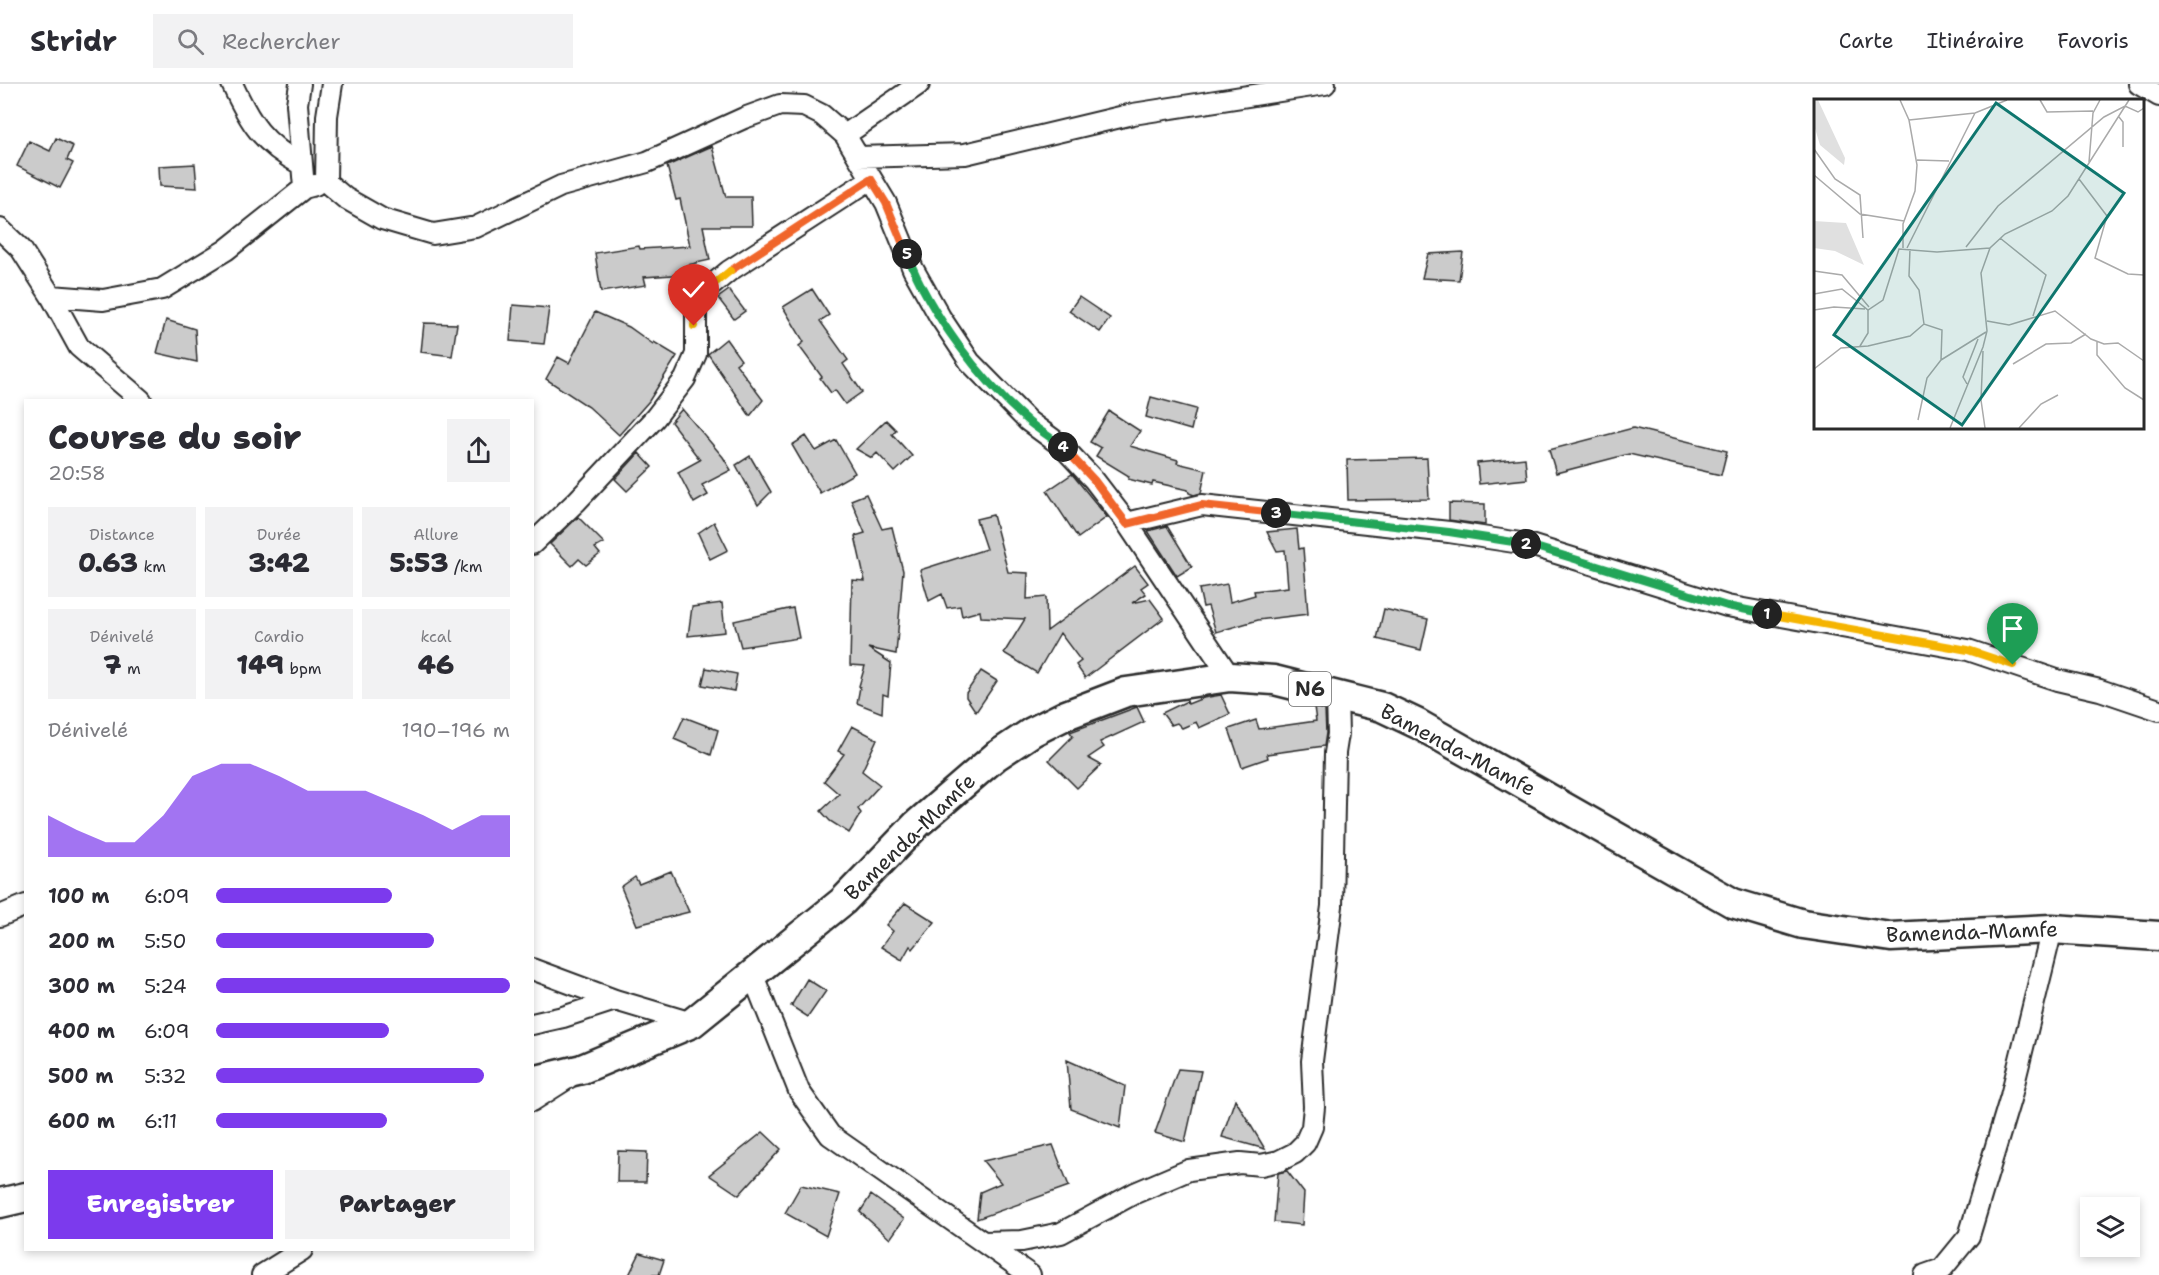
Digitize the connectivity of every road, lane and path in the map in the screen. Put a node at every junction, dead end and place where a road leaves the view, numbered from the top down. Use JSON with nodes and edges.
{"nodes":[{"id":1,"x":232,"y":84,"type":"edge"},
{"id":2,"x":300,"y":84,"type":"edge"},
{"id":3,"x":332,"y":84,"type":"edge"},
{"id":4,"x":919,"y":84,"type":"edge"},
{"id":5,"x":1325,"y":84,"type":"edge"},
{"id":6,"x":2139,"y":84,"type":"edge"},
{"id":7,"x":2159,"y":96,"type":"edge"},
{"id":8,"x":845,"y":135,"type":"junction"},
{"id":9,"x":858,"y":158,"type":"junction"},
{"id":10,"x":302,"y":165,"type":"junction"},
{"id":11,"x":871,"y":179,"type":"junction"},
{"id":12,"x":326,"y":182,"type":"junction"},
{"id":13,"x":304,"y":188,"type":"junction"},
{"id":14,"x":0,"y":229,"type":"edge"},
{"id":15,"x":51,"y":296,"type":"junction"},
{"id":16,"x":140,"y":399,"type":"edge"},
{"id":17,"x":1127,"y":524,"type":"junction"},
{"id":18,"x":534,"y":542,"type":"edge"},
{"id":19,"x":1230,"y":677,"type":"junction"},
{"id":20,"x":1337,"y":696,"type":"junction"},
{"id":21,"x":2159,"y":710,"type":"edge"},
{"id":22,"x":24,"y":906,"type":"edge"},
{"id":23,"x":0,"y":916,"type":"edge"},
{"id":24,"x":2052,"y":928,"type":"junction"},
{"id":25,"x":2159,"y":936,"type":"edge"},
{"id":26,"x":534,"y":970,"type":"edge"},
{"id":27,"x":752,"y":974,"type":"junction"},
{"id":28,"x":615,"y":1000,"type":"junction"},
{"id":29,"x":692,"y":1023,"type":"junction"},
{"id":30,"x":534,"y":1024,"type":"edge"},
{"id":31,"x":582,"y":1069,"type":"junction"},
{"id":32,"x":534,"y":1081,"type":"edge"},
{"id":33,"x":534,"y":1100,"type":"edge"},
{"id":34,"x":24,"y":1197,"type":"edge"},
{"id":35,"x":0,"y":1203,"type":"edge"},
{"id":36,"x":983,"y":1242,"type":"junction"},
{"id":37,"x":300,"y":1251,"type":"edge"},
{"id":38,"x":262,"y":1275,"type":"edge"},
{"id":39,"x":1030,"y":1275,"type":"edge"},
{"id":40,"x":1925,"y":1275,"type":"edge"}],
"edges":[{"from":1,"to":10,"type":"street"},
{"from":2,"to":10,"type":"street"},
{"from":3,"to":12,"type":"street"},
{"from":4,"to":8,"type":"street"},
{"from":5,"to":9,"type":"street"},
{"from":6,"to":7,"type":"street"},
{"from":8,"to":9,"type":"street"},
{"from":8,"to":12,"type":"street"},
{"from":9,"to":11,"type":"street"},
{"from":10,"to":13,"type":"street"},
{"from":11,"to":17,"type":"street"},
{"from":11,"to":18,"type":"street"},
{"from":12,"to":13,"type":"street"},
{"from":13,"to":15,"type":"street"},
{"from":14,"to":15,"type":"street"},
{"from":15,"to":16,"type":"street"},
{"from":17,"to":19,"type":"street"},
{"from":17,"to":21,"type":"street"},
{"from":19,"to":20,"type":"highway","name":"Bamenda-Mamfe","number":"N6"},
{"from":19,"to":27,"type":"highway","name":"Bamenda-Mamfe","number":"N6"},
{"from":20,"to":24,"type":"highway","name":"Bamenda-Mamfe","number":"N6"},
{"from":20,"to":36,"type":"street"},
{"from":22,"to":23,"type":"street"},
{"from":24,"to":25,"type":"highway","name":"Bamenda-Mamfe","number":"N6"},
{"from":24,"to":40,"type":"street"},
{"from":26,"to":28,"type":"street"},
{"from":27,"to":29,"type":"highway","name":"Bamenda-Mamfe","number":"N6"},
{"from":27,"to":36,"type":"street"},
{"from":28,"to":29,"type":"street"},
{"from":28,"to":30,"type":"street"},
{"from":29,"to":31,"type":"highway","name":"Bamenda-Mamfe","number":"N6"},
{"from":31,"to":32,"type":"highway","name":"Bamenda-Mamfe","number":"N6"},
{"from":31,"to":33,"type":"street"},
{"from":34,"to":35,"type":"highway"},
{"from":36,"to":39,"type":"street"},
{"from":37,"to":38,"type":"street"}]}
